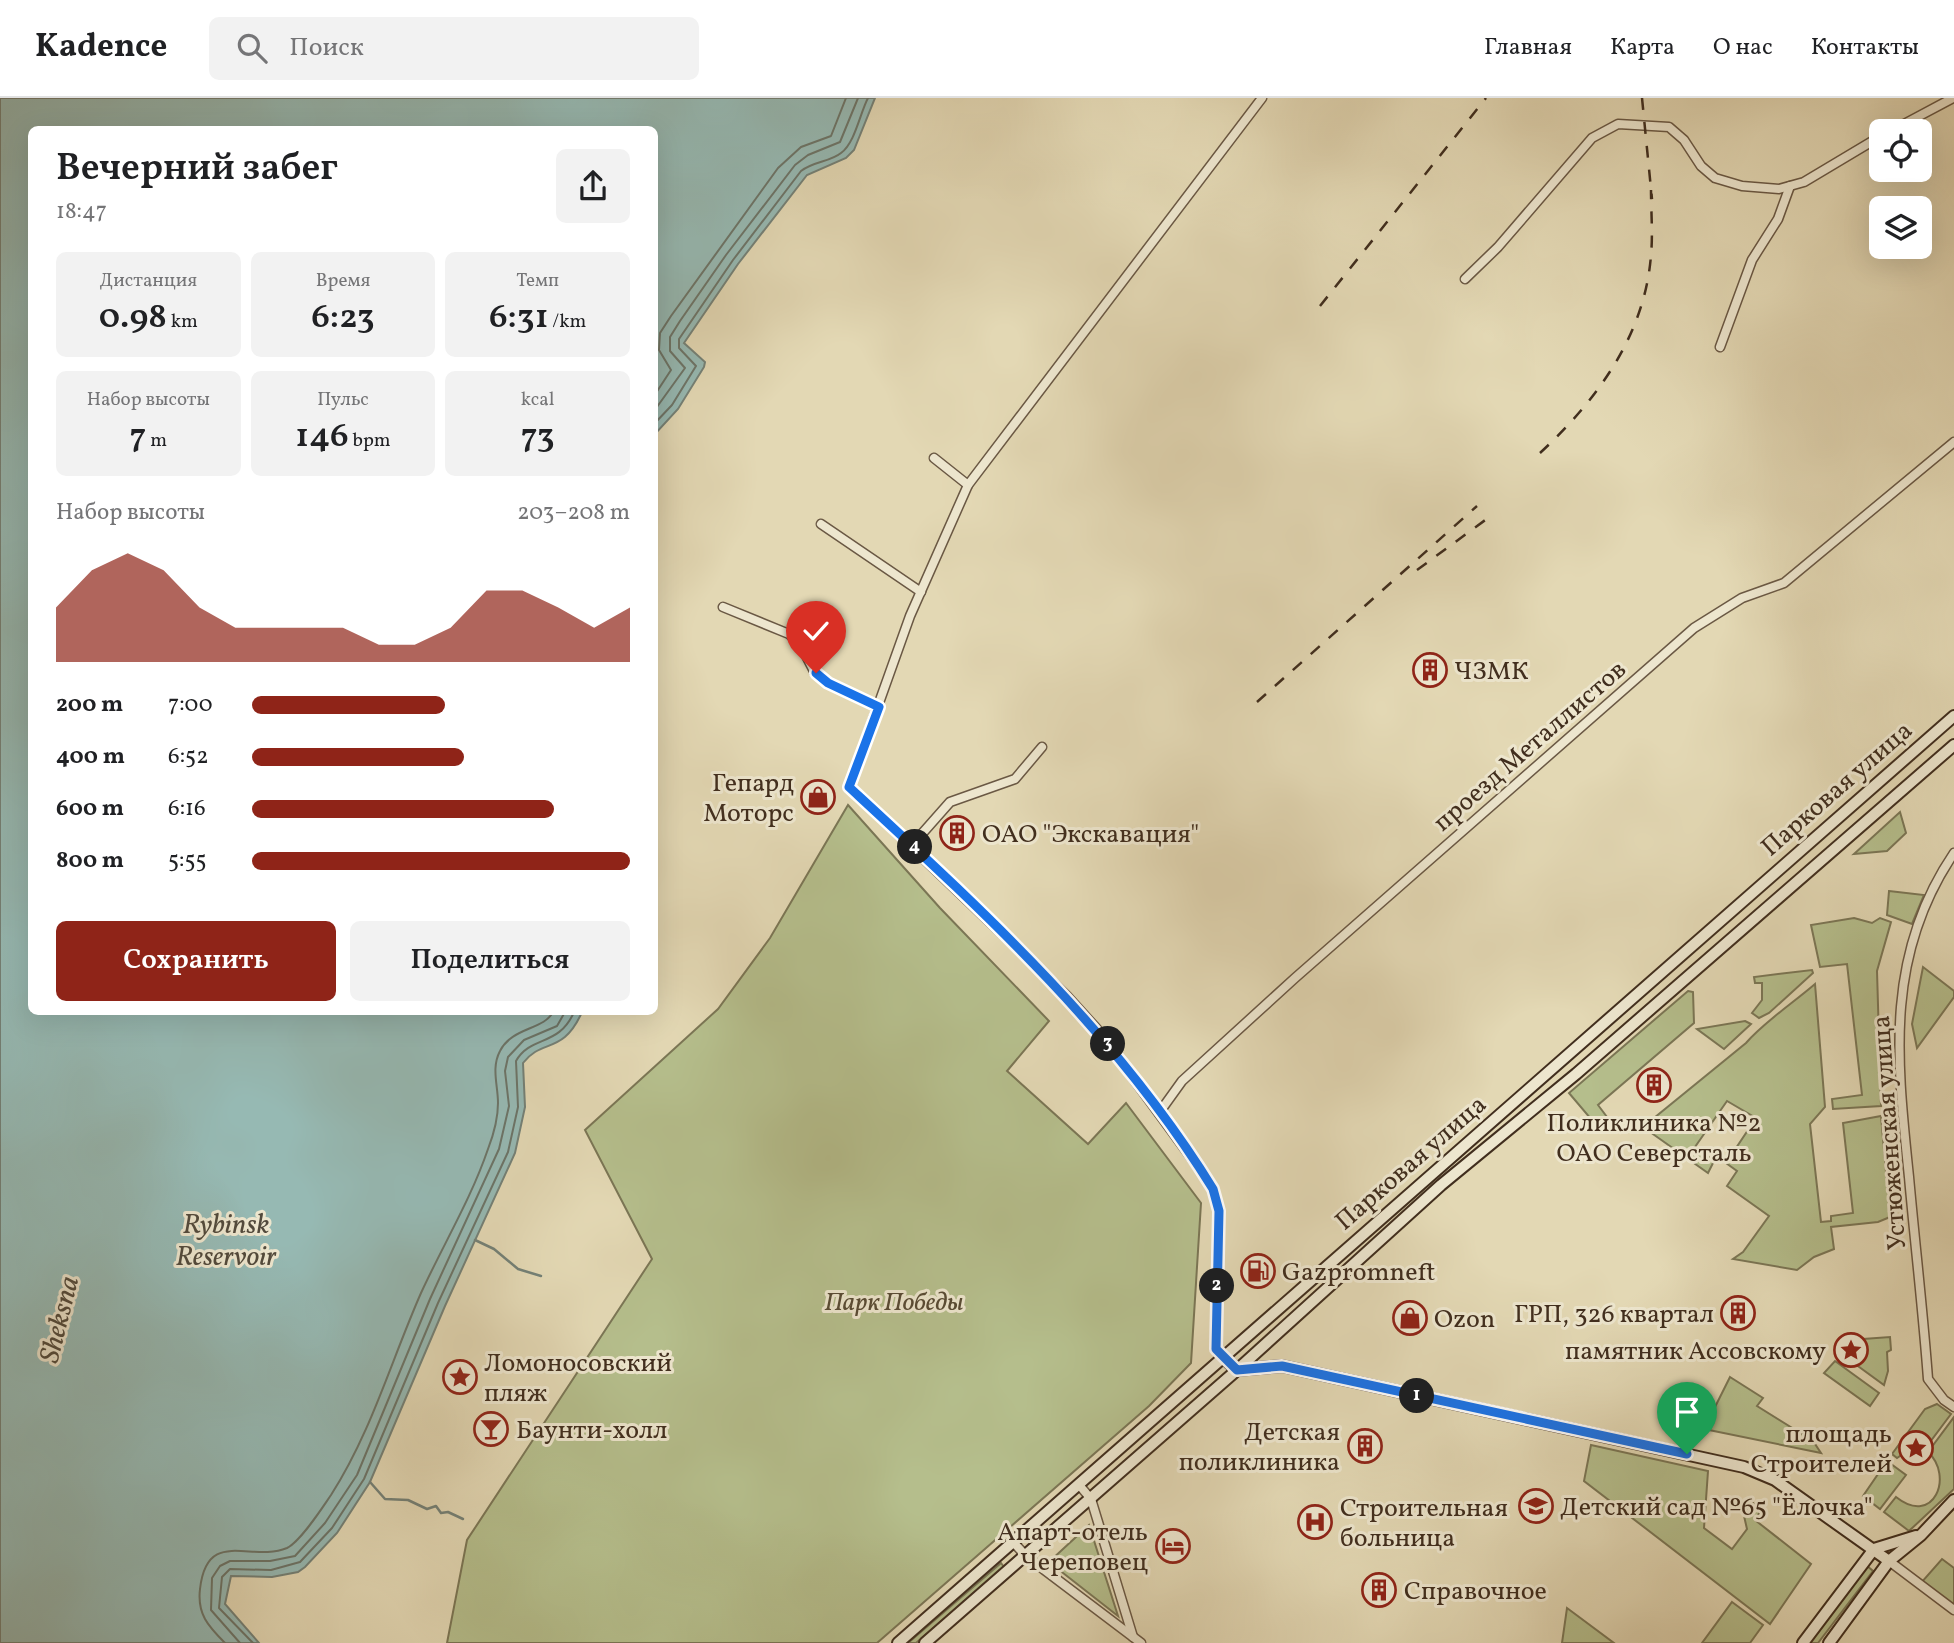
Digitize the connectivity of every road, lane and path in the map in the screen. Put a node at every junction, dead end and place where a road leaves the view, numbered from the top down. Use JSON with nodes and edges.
{"nodes":[{"id":1,"x":1262,"y":98,"type":"edge"},
{"id":2,"x":1953,"y":98,"type":"edge"},
{"id":3,"x":1914,"y":119,"type":"edge"},
{"id":4,"x":1869,"y":143,"type":"edge"},
{"id":5,"x":1790,"y":186,"type":"junction"},
{"id":6,"x":1465,"y":279,"type":"dead end"},
{"id":7,"x":1720,"y":347,"type":"dead end"},
{"id":8,"x":1954,"y":442,"type":"edge"},
{"id":9,"x":934,"y":458,"type":"dead end"},
{"id":10,"x":968,"y":485,"type":"junction"},
{"id":11,"x":821,"y":524,"type":"dead end"},
{"id":12,"x":921,"y":592,"type":"junction"},
{"id":13,"x":723,"y":607,"type":"dead end"},
{"id":14,"x":879,"y":707,"type":"junction"},
{"id":15,"x":1954,"y":716,"type":"edge"},
{"id":16,"x":1954,"y":745,"type":"edge"},
{"id":17,"x":1042,"y":747,"type":"dead end"},
{"id":18,"x":912,"y":845,"type":"junction"},
{"id":19,"x":1954,"y":853,"type":"edge"},
{"id":20,"x":1159,"y":1113,"type":"junction"},
{"id":21,"x":1223,"y":1357,"type":"junction"},
{"id":22,"x":1237,"y":1370,"type":"junction"},
{"id":23,"x":1954,"y":1407,"type":"edge"},
{"id":24,"x":1080,"y":1486,"type":"junction"},
{"id":25,"x":1091,"y":1499,"type":"junction"},
{"id":26,"x":1954,"y":1500,"type":"edge"},
{"id":27,"x":1921,"y":1535,"type":"junction"},
{"id":28,"x":1014,"y":1543,"type":"junction"},
{"id":29,"x":1874,"y":1549,"type":"junction"},
{"id":30,"x":1026,"y":1556,"type":"junction"},
{"id":31,"x":1889,"y":1561,"type":"junction"},
{"id":32,"x":1954,"y":1610,"type":"edge"},
{"id":33,"x":1133,"y":1637,"type":"junction"},
{"id":34,"x":898,"y":1643,"type":"edge"},
{"id":35,"x":925,"y":1643,"type":"edge"},
{"id":36,"x":1141,"y":1643,"type":"edge"},
{"id":37,"x":1803,"y":1643,"type":"edge"},
{"id":38,"x":1829,"y":1643,"type":"edge"}],
"edges":[{"from":1,"to":10,"type":"street"},
{"from":2,"to":3,"type":"street"},
{"from":4,"to":5,"type":"street"},
{"from":5,"to":6,"type":"street"},
{"from":5,"to":7,"type":"street"},
{"from":8,"to":20,"type":"street","name":"проезд Металлистов"},
{"from":9,"to":10,"type":"street"},
{"from":10,"to":12,"type":"street"},
{"from":11,"to":12,"type":"street"},
{"from":12,"to":14,"type":"street"},
{"from":13,"to":14,"type":"street"},
{"from":14,"to":18,"type":"street"},
{"from":15,"to":21,"type":"main road","name":"Парковая улица"},
{"from":16,"to":22,"type":"main road","name":"Парковая улица"},
{"from":17,"to":18,"type":"street"},
{"from":18,"to":20,"type":"street"},
{"from":19,"to":23,"type":"street","name":"Устюженская улица"},
{"from":20,"to":21,"type":"street"},
{"from":21,"to":22,"type":"main road"},
{"from":21,"to":24,"type":"main road","name":"Парковая улица"},
{"from":22,"to":25,"type":"main road","name":"Парковая улица"},
{"from":22,"to":29,"type":"main road"},
{"from":24,"to":25,"type":"street"},
{"from":24,"to":28,"type":"main road","name":"Парковая улица"},
{"from":25,"to":30,"type":"main road","name":"Парковая улица"},
{"from":25,"to":33,"type":"street"},
{"from":26,"to":27,"type":"main road"},
{"from":27,"to":29,"type":"main road"},
{"from":27,"to":31,"type":"main road"},
{"from":28,"to":30,"type":"street"},
{"from":28,"to":34,"type":"main road","name":"Парковая улица"},
{"from":29,"to":31,"type":"main road"},
{"from":29,"to":37,"type":"main road"},
{"from":30,"to":33,"type":"street"},
{"from":30,"to":35,"type":"main road","name":"Парковая улица"},
{"from":31,"to":32,"type":"street"},
{"from":31,"to":38,"type":"main road"},
{"from":33,"to":36,"type":"street"}]}
